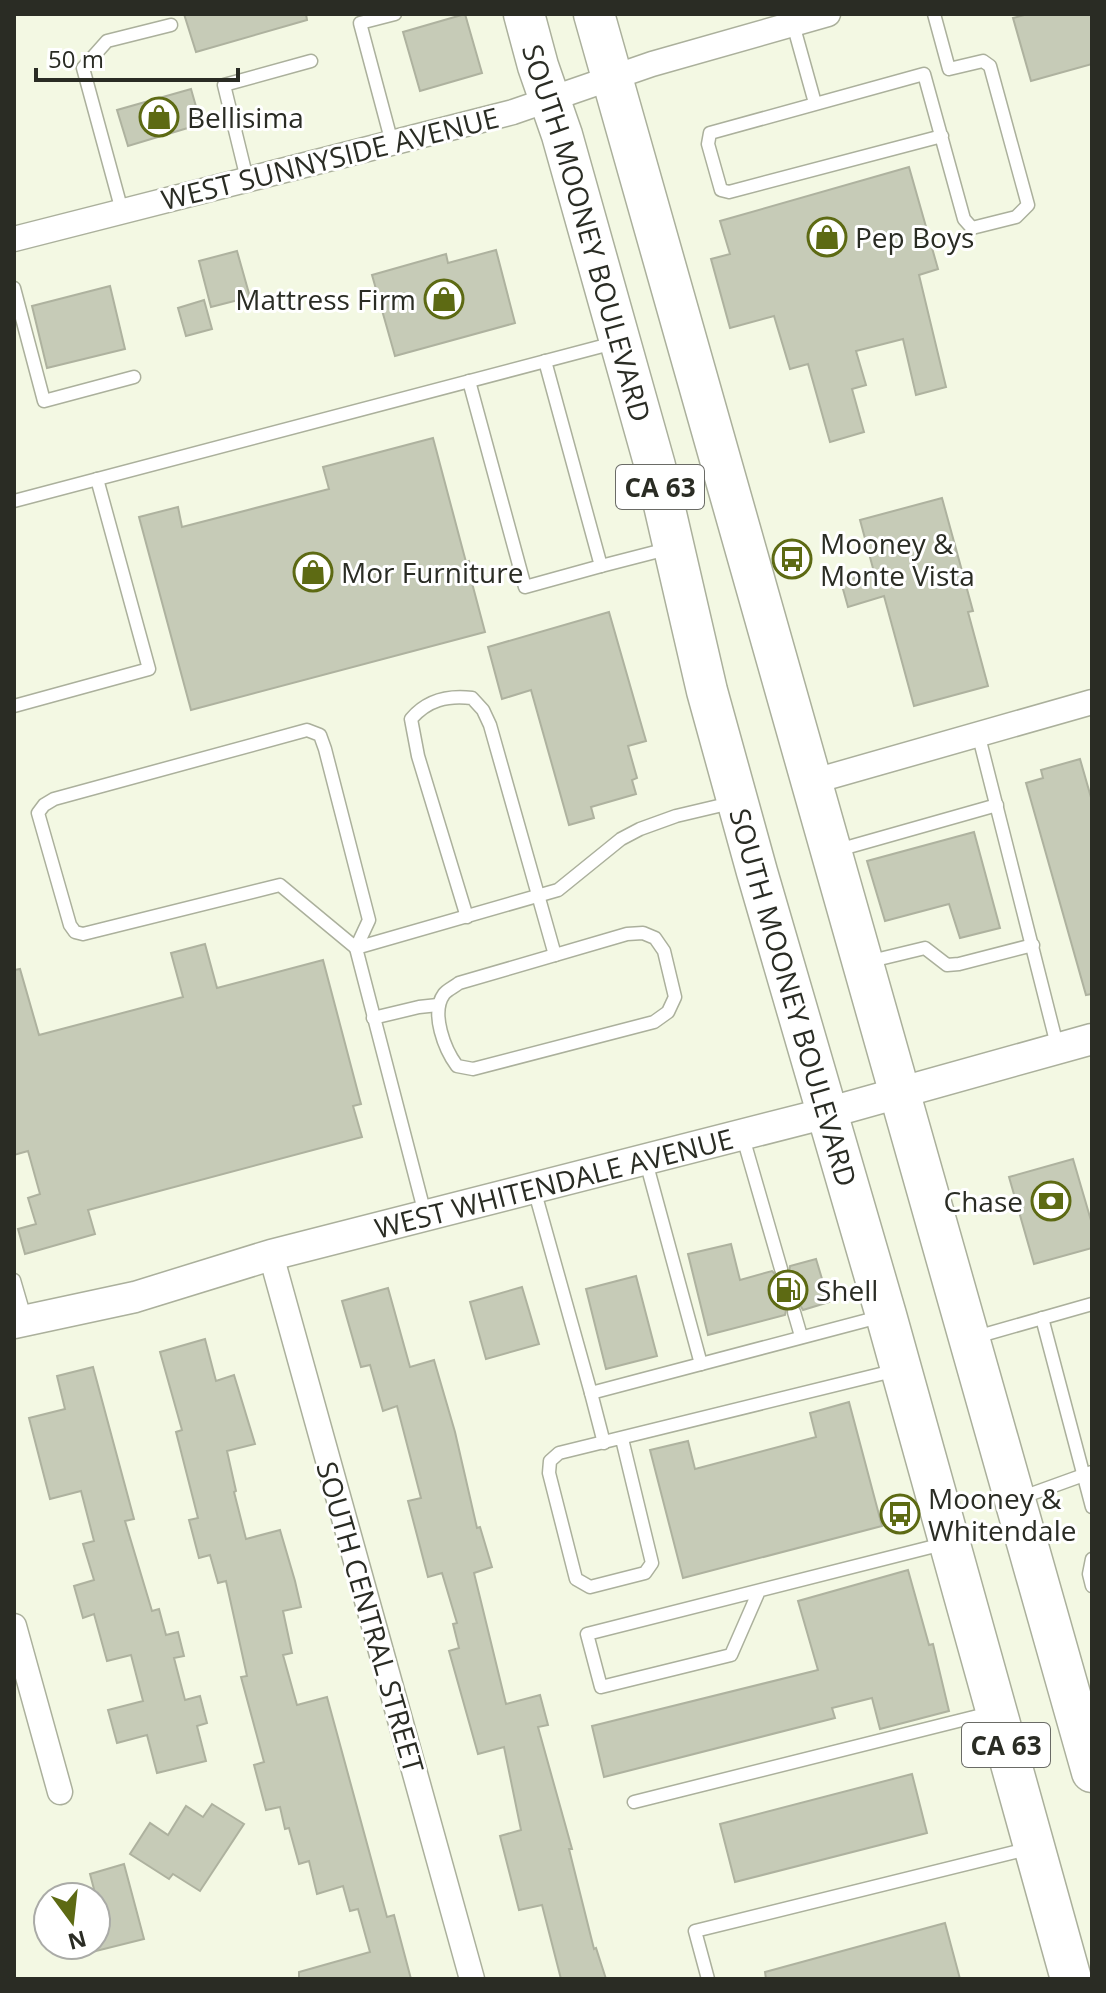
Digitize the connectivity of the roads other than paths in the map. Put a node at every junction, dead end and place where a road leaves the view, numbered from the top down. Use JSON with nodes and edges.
{"nodes":[{"id":1,"x":395,"y":14,"type":"edge"},
{"id":2,"x":524,"y":14,"type":"edge"},
{"id":3,"x":594,"y":14,"type":"edge"},
{"id":4,"x":828,"y":14,"type":"edge"},
{"id":5,"x":934,"y":14,"type":"edge"},
{"id":6,"x":793,"y":24,"type":"junction"},
{"id":7,"x":171,"y":25,"type":"dead end"},
{"id":8,"x":311,"y":61,"type":"dead end"},
{"id":9,"x":949,"y":69,"type":"junction"},
{"id":10,"x":924,"y":74,"type":"junction"},
{"id":11,"x":613,"y":78,"type":"junction"},
{"id":12,"x":550,"y":100,"type":"junction"},
{"id":13,"x":815,"y":103,"type":"junction"},
{"id":14,"x":942,"y":136,"type":"junction"},
{"id":15,"x":392,"y":143,"type":"junction"},
{"id":16,"x":247,"y":179,"type":"junction"},
{"id":17,"x":122,"y":211,"type":"junction"},
{"id":18,"x":14,"y":239,"type":"edge"},
{"id":19,"x":14,"y":288,"type":"edge"},
{"id":20,"x":620,"y":342,"type":"junction"},
{"id":21,"x":545,"y":361,"type":"junction"},
{"id":22,"x":134,"y":377,"type":"dead end"},
{"id":23,"x":469,"y":381,"type":"junction"},
{"id":24,"x":97,"y":479,"type":"junction"},
{"id":25,"x":14,"y":501,"type":"edge"},
{"id":26,"x":674,"y":547,"type":"junction"},
{"id":27,"x":601,"y":566,"type":"junction"},
{"id":28,"x":1092,"y":702,"type":"edge"},
{"id":29,"x":14,"y":706,"type":"edge"},
{"id":30,"x":978,"y":733,"type":"junction"},
{"id":31,"x":811,"y":782,"type":"junction"},
{"id":32,"x":738,"y":802,"type":"junction"},
{"id":33,"x":997,"y":805,"type":"junction"},
{"id":34,"x":830,"y":852,"type":"junction"},
{"id":35,"x":538,"y":897,"type":"junction"},
{"id":36,"x":467,"y":917,"type":"junction"},
{"id":37,"x":1033,"y":945,"type":"junction"},
{"id":38,"x":356,"y":948,"type":"junction"},
{"id":39,"x":555,"y":955,"type":"junction"},
{"id":40,"x":861,"y":963,"type":"junction"},
{"id":41,"x":438,"y":1005,"type":"junction"},
{"id":42,"x":373,"y":1018,"type":"junction"},
{"id":43,"x":1092,"y":1039,"type":"edge"},
{"id":44,"x":1058,"y":1049,"type":"junction"},
{"id":45,"x":899,"y":1093,"type":"junction"},
{"id":46,"x":827,"y":1113,"type":"junction"},
{"id":47,"x":742,"y":1134,"type":"junction"},
{"id":48,"x":645,"y":1158,"type":"junction"},
{"id":49,"x":533,"y":1187,"type":"junction"},
{"id":50,"x":426,"y":1216,"type":"junction"},
{"id":51,"x":271,"y":1255,"type":"junction"},
{"id":52,"x":781,"y":1269,"type":"dead end"},
{"id":53,"x":14,"y":1280,"type":"edge"},
{"id":54,"x":1092,"y":1304,"type":"edge"},
{"id":55,"x":794,"y":1312,"type":"dead end"},
{"id":56,"x":886,"y":1315,"type":"junction"},
{"id":57,"x":1042,"y":1318,"type":"junction"},
{"id":58,"x":20,"y":1322,"type":"edge"},
{"id":59,"x":801,"y":1336,"type":"junction"},
{"id":60,"x":970,"y":1338,"type":"junction"},
{"id":61,"x":701,"y":1364,"type":"junction"},
{"id":62,"x":901,"y":1369,"type":"junction"},
{"id":63,"x":591,"y":1393,"type":"junction"},
{"id":64,"x":622,"y":1439,"type":"junction"},
{"id":65,"x":604,"y":1443,"type":"junction"},
{"id":66,"x":1087,"y":1474,"type":"edge"},
{"id":67,"x":1015,"y":1500,"type":"junction"},
{"id":68,"x":1092,"y":1507,"type":"edge"},
{"id":69,"x":950,"y":1543,"type":"junction"},
{"id":70,"x":1092,"y":1559,"type":"edge"},
{"id":71,"x":1092,"y":1586,"type":"edge"},
{"id":72,"x":759,"y":1591,"type":"junction"},
{"id":73,"x":14,"y":1626,"type":"edge"},
{"id":74,"x":997,"y":1711,"type":"junction"},
{"id":75,"x":1092,"y":1772,"type":"edge"},
{"id":76,"x":60,"y":1792,"type":"dead end"},
{"id":77,"x":634,"y":1802,"type":"dead end"},
{"id":78,"x":1034,"y":1847,"type":"junction"},
{"id":79,"x":472,"y":1979,"type":"edge"},
{"id":80,"x":708,"y":1979,"type":"edge"},
{"id":81,"x":1071,"y":1979,"type":"edge"}],
"edges":[{"from":1,"to":15,"type":"lane"},
{"from":2,"to":12,"type":"main road","name":"SOUTH MOONEY BOULEVARD","number":"CA 63"},
{"from":3,"to":11,"type":"main road","number":"CA 63"},
{"from":4,"to":6,"type":"street","name":"WEST SUNNYSIDE AVENUE"},
{"from":5,"to":9,"type":"lane"},
{"from":6,"to":11,"type":"street","name":"WEST SUNNYSIDE AVENUE"},
{"from":6,"to":13,"type":"lane"},
{"from":7,"to":17,"type":"lane"},
{"from":8,"to":16,"type":"lane"},
{"from":9,"to":10,"type":"lane"},
{"from":9,"to":14,"type":"lane"},
{"from":10,"to":13,"type":"lane"},
{"from":10,"to":14,"type":"lane"},
{"from":11,"to":12,"type":"street","name":"WEST SUNNYSIDE AVENUE"},
{"from":11,"to":31,"type":"main road","number":"CA 63"},
{"from":12,"to":15,"type":"street","name":"WEST SUNNYSIDE AVENUE"},
{"from":12,"to":20,"type":"main road","name":"SOUTH MOONEY BOULEVARD","number":"CA 63"},
{"from":13,"to":14,"type":"lane"},
{"from":15,"to":16,"type":"street","name":"WEST SUNNYSIDE AVENUE"},
{"from":16,"to":17,"type":"street","name":"WEST SUNNYSIDE AVENUE"},
{"from":17,"to":18,"type":"street","name":"WEST SUNNYSIDE AVENUE"},
{"from":19,"to":22,"type":"lane"},
{"from":20,"to":21,"type":"lane"},
{"from":20,"to":26,"type":"main road","name":"SOUTH MOONEY BOULEVARD","number":"CA 63"},
{"from":21,"to":23,"type":"lane"},
{"from":21,"to":27,"type":"lane"},
{"from":23,"to":24,"type":"lane"},
{"from":23,"to":27,"type":"lane"},
{"from":24,"to":25,"type":"lane"},
{"from":24,"to":29,"type":"lane"},
{"from":26,"to":27,"type":"lane"},
{"from":26,"to":32,"type":"main road","name":"SOUTH MOONEY BOULEVARD","number":"CA 63"},
{"from":28,"to":30,"type":"street"},
{"from":30,"to":31,"type":"street"},
{"from":30,"to":33,"type":"lane"},
{"from":31,"to":34,"type":"main road","number":"CA 63"},
{"from":32,"to":35,"type":"lane"},
{"from":32,"to":46,"type":"main road","name":"SOUTH MOONEY BOULEVARD","number":"CA 63"},
{"from":33,"to":34,"type":"lane"},
{"from":33,"to":37,"type":"lane"},
{"from":34,"to":40,"type":"main road","number":"CA 63"},
{"from":35,"to":36,"type":"lane"},
{"from":35,"to":36,"type":"lane"},
{"from":35,"to":39,"type":"lane"},
{"from":36,"to":38,"type":"lane"},
{"from":37,"to":40,"type":"lane"},
{"from":37,"to":44,"type":"lane"},
{"from":38,"to":38,"type":"lane"},
{"from":38,"to":42,"type":"lane"},
{"from":39,"to":41,"type":"lane"},
{"from":39,"to":41,"type":"lane"},
{"from":40,"to":45,"type":"main road","number":"CA 63"},
{"from":41,"to":42,"type":"lane"},
{"from":42,"to":50,"type":"lane"},
{"from":43,"to":44,"type":"street","name":"WEST WHITENDALE AVENUE"},
{"from":44,"to":45,"type":"street","name":"WEST WHITENDALE AVENUE"},
{"from":45,"to":46,"type":"street","name":"WEST WHITENDALE AVENUE"},
{"from":45,"to":60,"type":"main road","number":"CA 63"},
{"from":46,"to":47,"type":"street","name":"WEST WHITENDALE AVENUE"},
{"from":46,"to":56,"type":"main road","name":"SOUTH MOONEY BOULEVARD","number":"CA 63"},
{"from":47,"to":48,"type":"street","name":"WEST WHITENDALE AVENUE"},
{"from":47,"to":52,"type":"lane"},
{"from":48,"to":49,"type":"street","name":"WEST WHITENDALE AVENUE"},
{"from":48,"to":61,"type":"lane"},
{"from":49,"to":50,"type":"street","name":"WEST WHITENDALE AVENUE"},
{"from":49,"to":63,"type":"lane"},
{"from":50,"to":51,"type":"street","name":"WEST WHITENDALE AVENUE"},
{"from":51,"to":58,"type":"street","name":"WEST WHITENDALE AVENUE"},
{"from":51,"to":79,"type":"street","name":"SOUTH CENTRAL STREET"},
{"from":53,"to":58,"type":"lane"},
{"from":54,"to":57,"type":"lane"},
{"from":55,"to":59,"type":"lane"},
{"from":56,"to":59,"type":"lane"},
{"from":56,"to":62,"type":"main road","name":"SOUTH MOONEY BOULEVARD","number":"CA 63"},
{"from":57,"to":60,"type":"lane"},
{"from":57,"to":66,"type":"lane"},
{"from":59,"to":61,"type":"lane"},
{"from":60,"to":67,"type":"main road","number":"CA 63"},
{"from":61,"to":63,"type":"lane"},
{"from":62,"to":64,"type":"lane"},
{"from":62,"to":69,"type":"main road","name":"SOUTH MOONEY BOULEVARD","number":"CA 63"},
{"from":63,"to":65,"type":"lane"},
{"from":64,"to":65,"type":"lane"},
{"from":64,"to":65,"type":"lane"},
{"from":66,"to":67,"type":"lane"},
{"from":66,"to":68,"type":"lane"},
{"from":67,"to":75,"type":"main road","number":"CA 63"},
{"from":69,"to":72,"type":"lane"},
{"from":69,"to":74,"type":"main road","name":"SOUTH MOONEY BOULEVARD","number":"CA 63"},
{"from":70,"to":71,"type":"lane"},
{"from":72,"to":72,"type":"lane"},
{"from":73,"to":76,"type":"street"},
{"from":74,"to":77,"type":"lane"},
{"from":74,"to":78,"type":"main road","name":"SOUTH MOONEY BOULEVARD","number":"CA 63"},
{"from":78,"to":80,"type":"lane"},
{"from":78,"to":81,"type":"main road","name":"SOUTH MOONEY BOULEVARD","number":"CA 63"}]}
